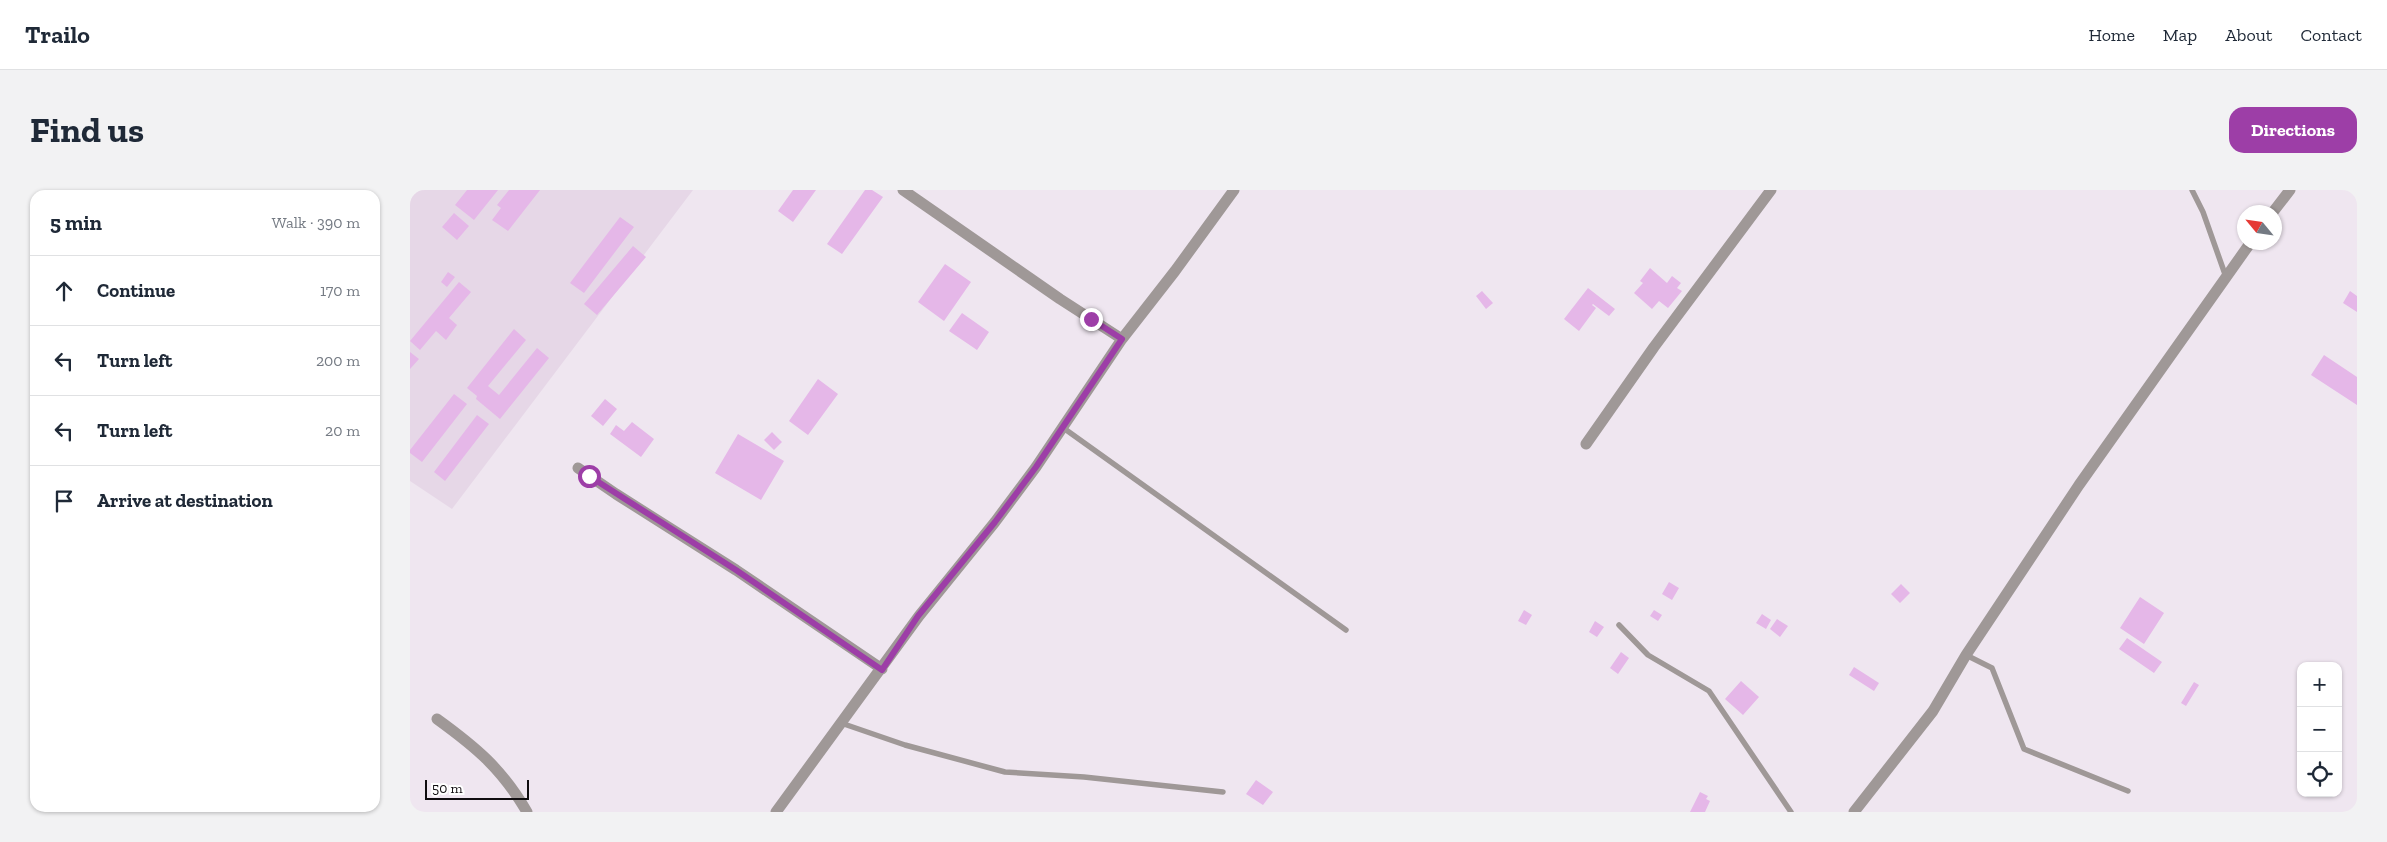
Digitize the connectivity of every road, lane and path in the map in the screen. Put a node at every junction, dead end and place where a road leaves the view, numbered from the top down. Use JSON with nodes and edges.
{"nodes":[{"id":1,"x":903,"y":190,"type":"edge"},
{"id":2,"x":1234,"y":190,"type":"edge"},
{"id":3,"x":1771,"y":190,"type":"edge"},
{"id":4,"x":2192,"y":190,"type":"edge"},
{"id":5,"x":2290,"y":190,"type":"edge"},
{"id":6,"x":2278,"y":205,"type":"edge"},
{"id":7,"x":2245,"y":250,"type":"edge"},
{"id":8,"x":2226,"y":277,"type":"junction"},
{"id":9,"x":1122,"y":339,"type":"junction"},
{"id":10,"x":1062,"y":427,"type":"junction"},
{"id":11,"x":1586,"y":444,"type":"dead end"},
{"id":12,"x":578,"y":468,"type":"dead end"},
{"id":13,"x":1619,"y":624,"type":"dead end"},
{"id":14,"x":1346,"y":630,"type":"dead end"},
{"id":15,"x":1966,"y":655,"type":"junction"},
{"id":16,"x":882,"y":670,"type":"junction"},
{"id":17,"x":437,"y":719,"type":"dead end"},
{"id":18,"x":841,"y":723,"type":"junction"},
{"id":19,"x":2128,"y":791,"type":"dead end"},
{"id":20,"x":1223,"y":792,"type":"dead end"},
{"id":21,"x":527,"y":812,"type":"edge"},
{"id":22,"x":776,"y":812,"type":"edge"},
{"id":23,"x":1791,"y":812,"type":"edge"},
{"id":24,"x":1854,"y":812,"type":"edge"}],
"edges":[{"from":1,"to":9,"type":"street"},
{"from":2,"to":9,"type":"street"},
{"from":3,"to":11,"type":"street"},
{"from":4,"to":8,"type":"lane"},
{"from":5,"to":6,"type":"street"},
{"from":7,"to":8,"type":"street"},
{"from":8,"to":15,"type":"street"},
{"from":9,"to":10,"type":"street"},
{"from":10,"to":14,"type":"lane"},
{"from":10,"to":16,"type":"street"},
{"from":12,"to":16,"type":"street"},
{"from":13,"to":23,"type":"lane"},
{"from":15,"to":19,"type":"lane"},
{"from":15,"to":24,"type":"street"},
{"from":16,"to":18,"type":"street"},
{"from":17,"to":21,"type":"street"},
{"from":18,"to":20,"type":"lane"},
{"from":18,"to":22,"type":"street"}]}
